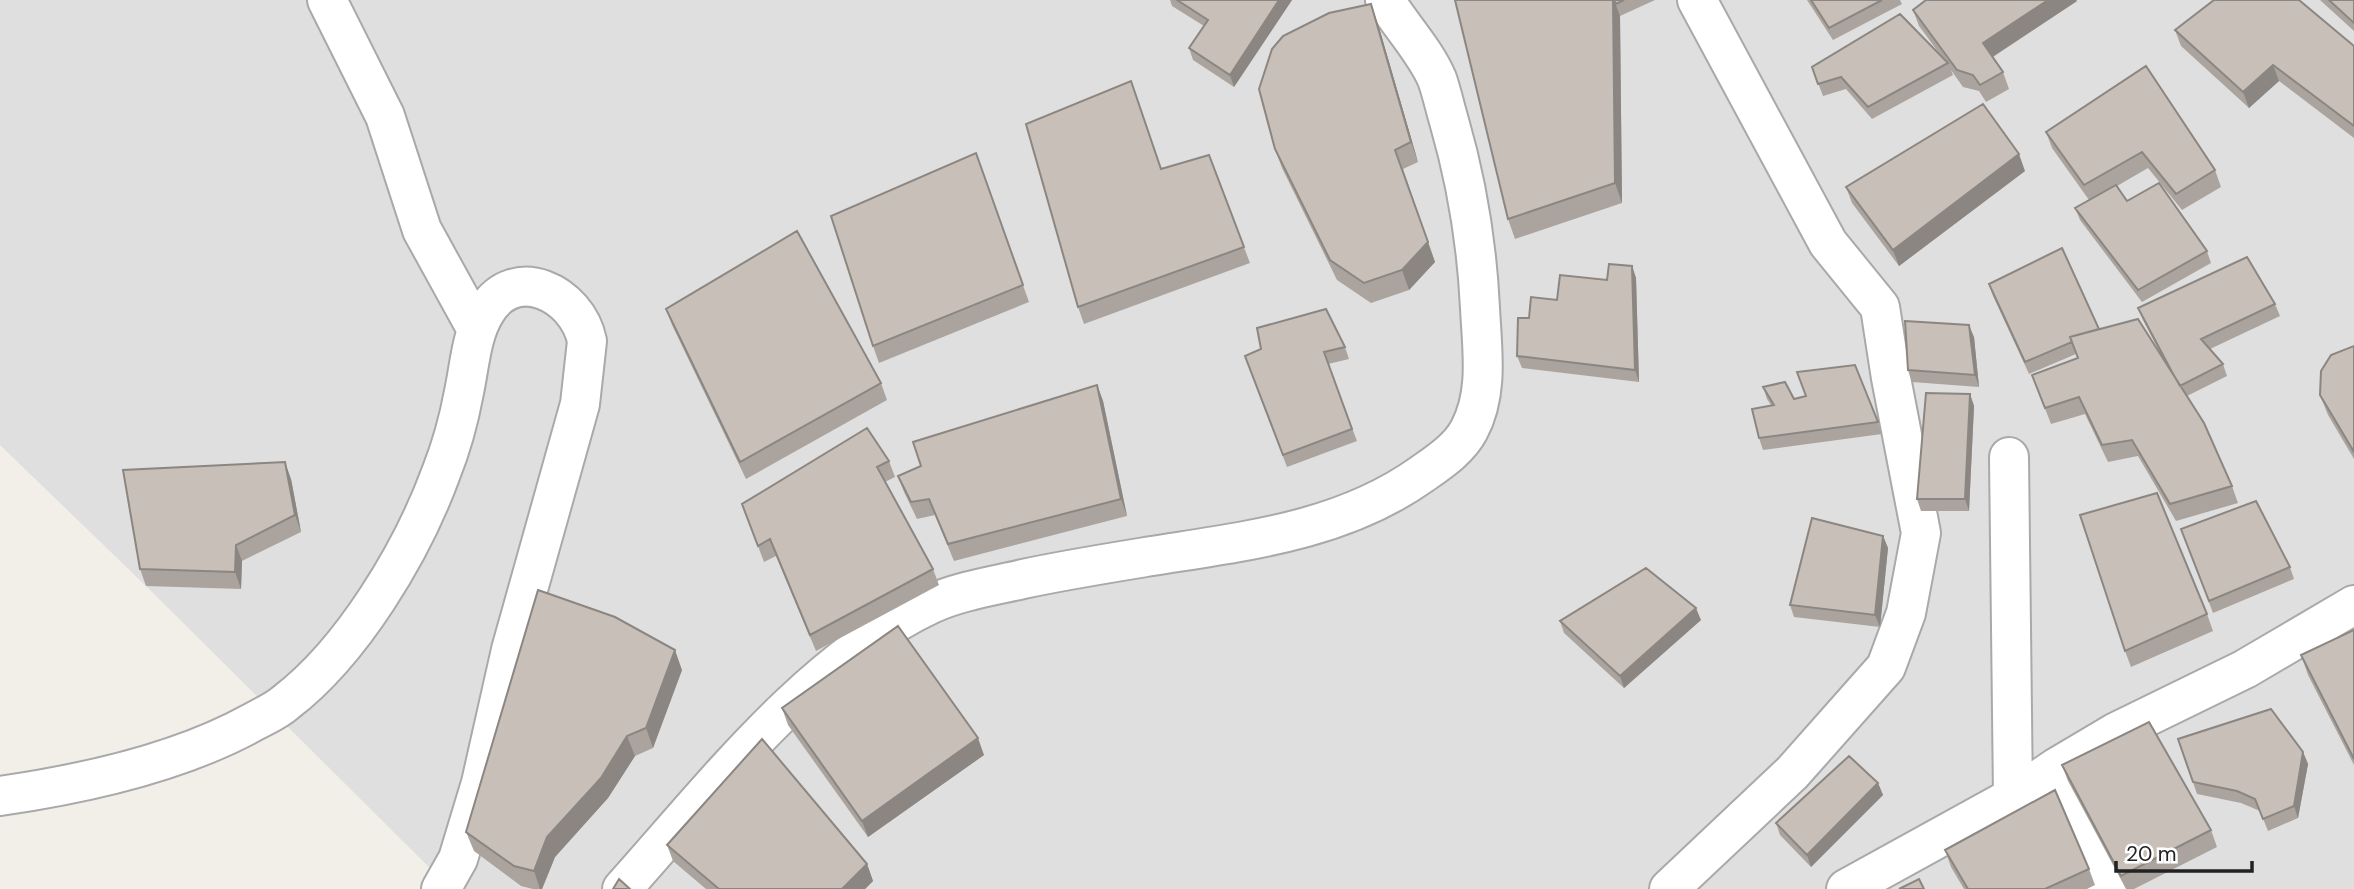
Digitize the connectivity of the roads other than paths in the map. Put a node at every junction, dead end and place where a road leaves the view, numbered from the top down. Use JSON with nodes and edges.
{"nodes":[{"id":1,"x":327,"y":0,"type":"edge"},
{"id":2,"x":1385,"y":0,"type":"edge"},
{"id":3,"x":1698,"y":0,"type":"edge"},
{"id":4,"x":476,"y":328,"type":"junction"},
{"id":5,"x":2009,"y":457,"type":"dead end"},
{"id":6,"x":2354,"y":605,"type":"edge"},
{"id":7,"x":2057,"y":767,"type":"junction"},
{"id":8,"x":0,"y":796,"type":"edge"},
{"id":9,"x":2013,"y":797,"type":"junction"},
{"id":10,"x":441,"y":889,"type":"edge"},
{"id":11,"x":622,"y":889,"type":"edge"},
{"id":12,"x":1669,"y":889,"type":"edge"},
{"id":13,"x":1846,"y":889,"type":"edge"},
{"id":14,"x":2108,"y":889,"type":"edge"}],
"edges":[{"from":1,"to":4,"type":"street"},
{"from":2,"to":11,"type":"street"},
{"from":3,"to":12,"type":"street"},
{"from":4,"to":8,"type":"street"},
{"from":4,"to":10,"type":"street"},
{"from":5,"to":9,"type":"street"},
{"from":6,"to":7,"type":"street"},
{"from":7,"to":9,"type":"street"},
{"from":7,"to":14,"type":"street"},
{"from":9,"to":13,"type":"street"}]}
